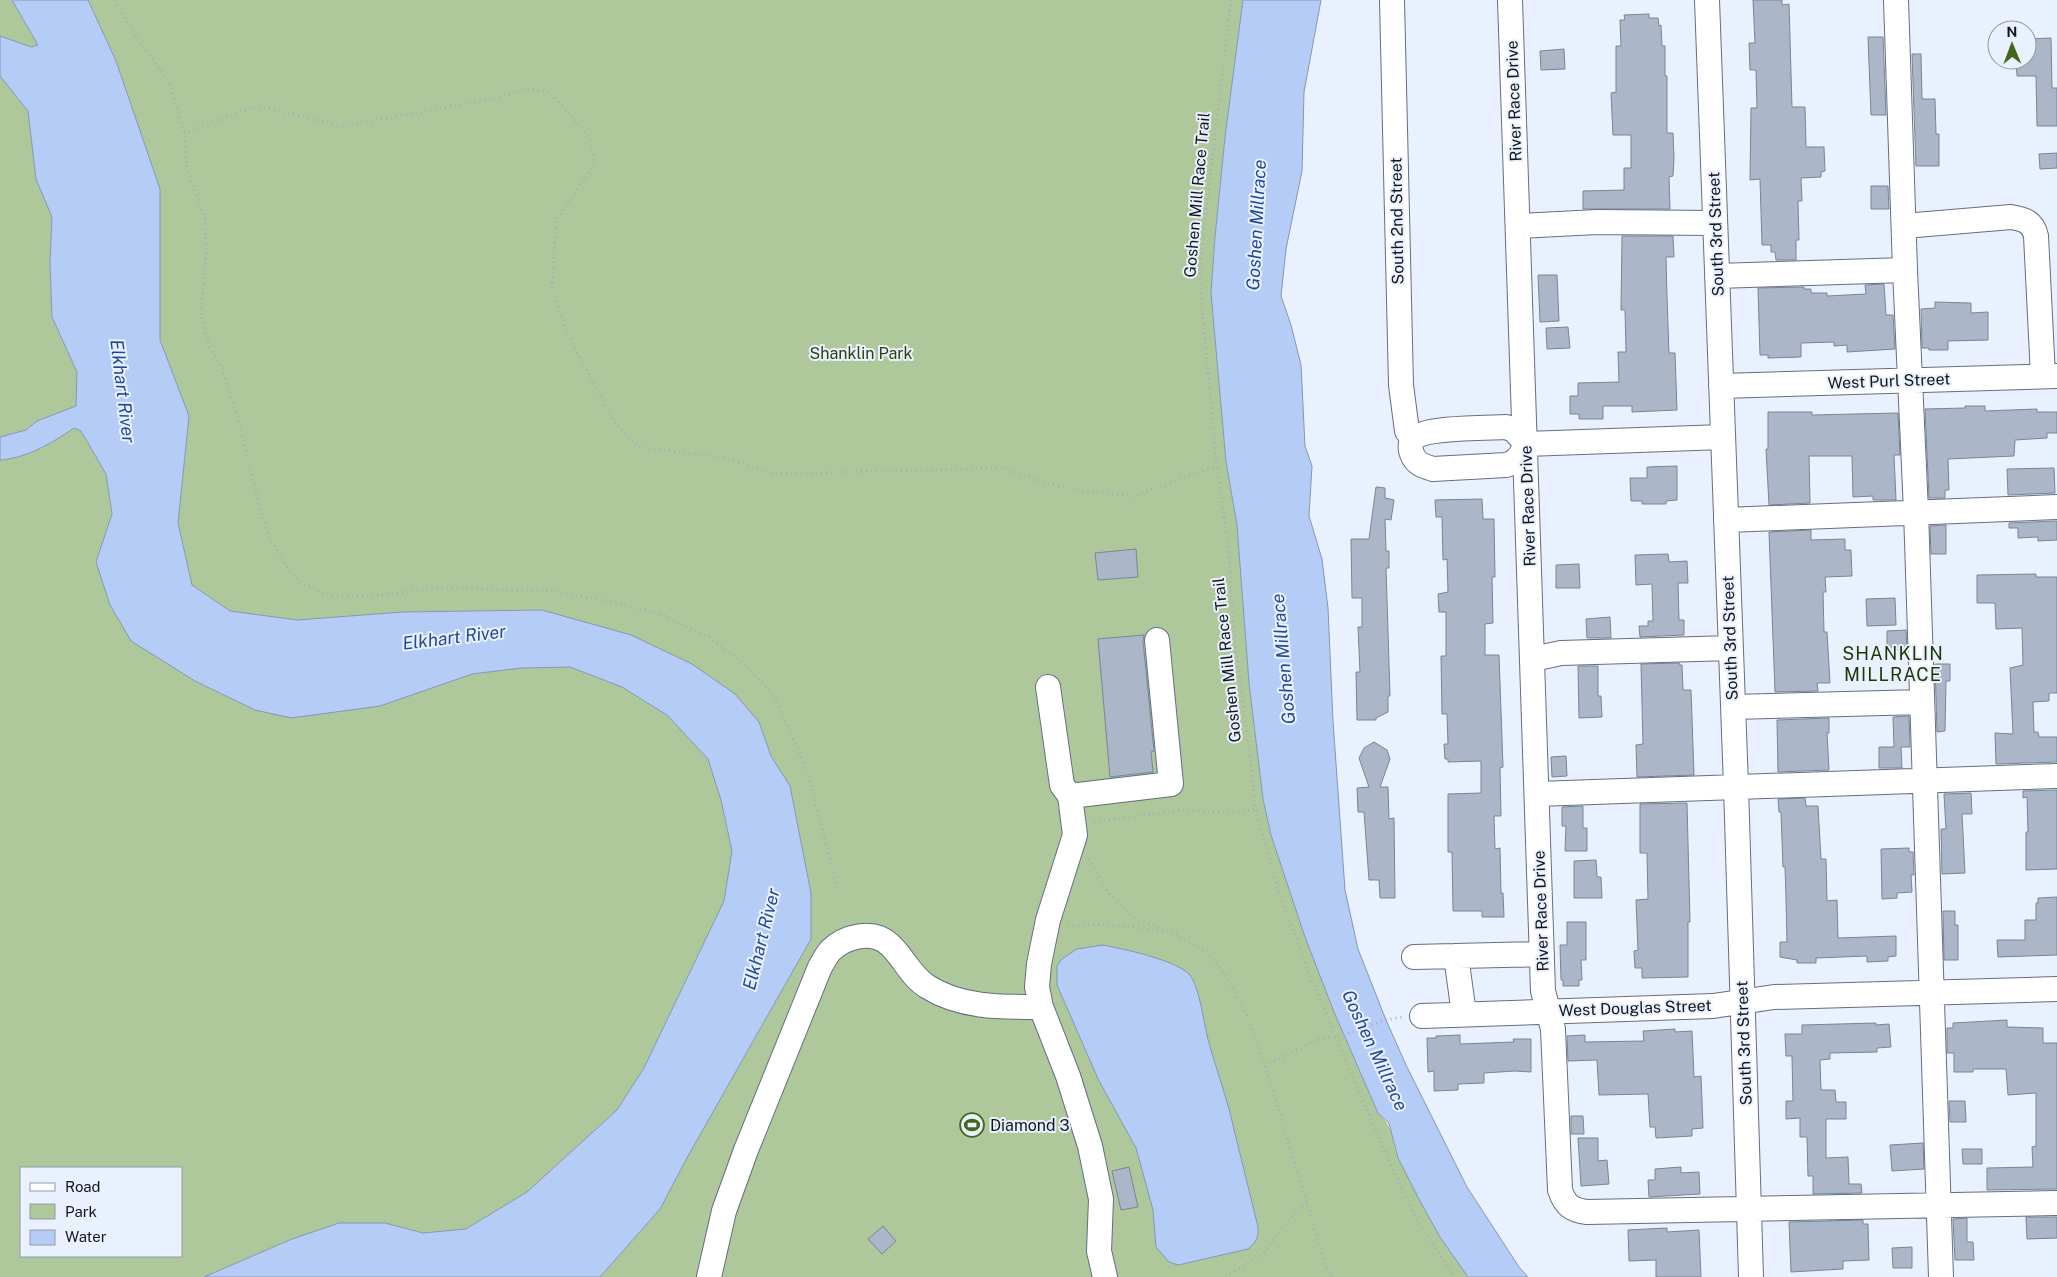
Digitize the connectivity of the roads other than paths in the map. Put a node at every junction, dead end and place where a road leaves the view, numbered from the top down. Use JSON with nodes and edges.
{"nodes":[{"id":1,"x":1392,"y":0,"type":"edge"},
{"id":2,"x":1510,"y":0,"type":"edge"},
{"id":3,"x":1707,"y":0,"type":"edge"},
{"id":4,"x":1896,"y":0,"type":"edge"},
{"id":5,"x":1716,"y":223,"type":"junction"},
{"id":6,"x":1518,"y":226,"type":"junction"},
{"id":7,"x":1904,"y":226,"type":"junction"},
{"id":8,"x":1905,"y":270,"type":"junction"},
{"id":9,"x":1717,"y":276,"type":"junction"},
{"id":10,"x":2050,"y":376,"type":"edge"},
{"id":11,"x":1910,"y":381,"type":"junction"},
{"id":12,"x":1722,"y":386,"type":"junction"},
{"id":13,"x":1723,"y":437,"type":"junction"},
{"id":14,"x":1413,"y":439,"type":"junction"},
{"id":15,"x":1526,"y":444,"type":"junction"},
{"id":16,"x":2057,"y":507,"type":"edge"},
{"id":17,"x":1916,"y":511,"type":"junction"},
{"id":18,"x":1726,"y":520,"type":"junction"},
{"id":19,"x":1157,"y":640,"type":"dead end"},
{"id":20,"x":1731,"y":648,"type":"junction"},
{"id":21,"x":1533,"y":658,"type":"junction"},
{"id":22,"x":1048,"y":687,"type":"dead end"},
{"id":23,"x":1922,"y":702,"type":"junction"},
{"id":24,"x":1733,"y":707,"type":"junction"},
{"id":25,"x":2057,"y":776,"type":"edge"},
{"id":26,"x":1925,"y":780,"type":"junction"},
{"id":27,"x":1736,"y":786,"type":"junction"},
{"id":28,"x":1537,"y":794,"type":"junction"},
{"id":29,"x":1070,"y":796,"type":"junction"},
{"id":30,"x":1542,"y":954,"type":"junction"},
{"id":31,"x":1456,"y":956,"type":"junction"},
{"id":32,"x":1414,"y":957,"type":"dead end"},
{"id":33,"x":2057,"y":989,"type":"edge"},
{"id":34,"x":1932,"y":992,"type":"junction"},
{"id":35,"x":1743,"y":1002,"type":"junction"},
{"id":36,"x":1041,"y":1007,"type":"junction"},
{"id":37,"x":1549,"y":1011,"type":"junction"},
{"id":38,"x":1464,"y":1014,"type":"junction"},
{"id":39,"x":1422,"y":1016,"type":"dead end"},
{"id":40,"x":2057,"y":1203,"type":"edge"},
{"id":41,"x":1938,"y":1206,"type":"junction"},
{"id":42,"x":1750,"y":1209,"type":"junction"},
{"id":43,"x":709,"y":1277,"type":"edge"},
{"id":44,"x":1105,"y":1277,"type":"edge"},
{"id":45,"x":1751,"y":1277,"type":"edge"},
{"id":46,"x":1941,"y":1277,"type":"edge"}],
"edges":[{"from":1,"to":14,"type":"street","name":"South 2nd Street"},
{"from":2,"to":6,"type":"street","name":"River Race Drive"},
{"from":3,"to":5,"type":"street","name":"South 3rd Street"},
{"from":4,"to":7,"type":"street"},
{"from":5,"to":6,"type":"street"},
{"from":5,"to":9,"type":"street","name":"South 3rd Street"},
{"from":6,"to":15,"type":"street","name":"River Race Drive"},
{"from":7,"to":8,"type":"street"},
{"from":7,"to":10,"type":"street"},
{"from":8,"to":9,"type":"street"},
{"from":8,"to":11,"type":"street"},
{"from":9,"to":12,"type":"street","name":"South 3rd Street"},
{"from":10,"to":11,"type":"street","name":"West Purl Street"},
{"from":11,"to":12,"type":"street","name":"West Purl Street"},
{"from":11,"to":17,"type":"street"},
{"from":12,"to":13,"type":"street","name":"South 3rd Street"},
{"from":13,"to":15,"type":"street"},
{"from":13,"to":18,"type":"street","name":"South 3rd Street"},
{"from":14,"to":15,"type":"street"},
{"from":14,"to":15,"type":"street","name":"South 2nd Street"},
{"from":15,"to":21,"type":"street","name":"River Race Drive"},
{"from":16,"to":17,"type":"street"},
{"from":17,"to":18,"type":"street"},
{"from":17,"to":23,"type":"street"},
{"from":18,"to":20,"type":"street","name":"South 3rd Street"},
{"from":19,"to":29,"type":"street"},
{"from":20,"to":21,"type":"street"},
{"from":20,"to":24,"type":"street","name":"South 3rd Street"},
{"from":21,"to":28,"type":"street","name":"River Race Drive"},
{"from":22,"to":29,"type":"street"},
{"from":23,"to":24,"type":"street"},
{"from":23,"to":26,"type":"street"},
{"from":24,"to":27,"type":"street","name":"South 3rd Street"},
{"from":25,"to":26,"type":"street"},
{"from":26,"to":27,"type":"street"},
{"from":26,"to":34,"type":"street"},
{"from":27,"to":28,"type":"street"},
{"from":27,"to":35,"type":"street","name":"South 3rd Street"},
{"from":28,"to":30,"type":"street","name":"River Race Drive"},
{"from":29,"to":36,"type":"street"},
{"from":30,"to":31,"type":"street"},
{"from":30,"to":37,"type":"street","name":"River Race Drive"},
{"from":31,"to":32,"type":"street"},
{"from":31,"to":38,"type":"street"},
{"from":33,"to":34,"type":"street","name":"West Douglas Street"},
{"from":34,"to":35,"type":"street","name":"West Douglas Street"},
{"from":34,"to":41,"type":"street"},
{"from":35,"to":37,"type":"street","name":"West Douglas Street"},
{"from":35,"to":42,"type":"street","name":"South 3rd Street"},
{"from":36,"to":43,"type":"street"},
{"from":36,"to":44,"type":"street"},
{"from":37,"to":38,"type":"street","name":"West Douglas Street"},
{"from":37,"to":42,"type":"street","name":"River Race Drive"},
{"from":38,"to":39,"type":"street","name":"West Douglas Street"},
{"from":40,"to":41,"type":"street"},
{"from":41,"to":42,"type":"street"},
{"from":41,"to":46,"type":"street"},
{"from":42,"to":45,"type":"street","name":"South 3rd Street"}]}
